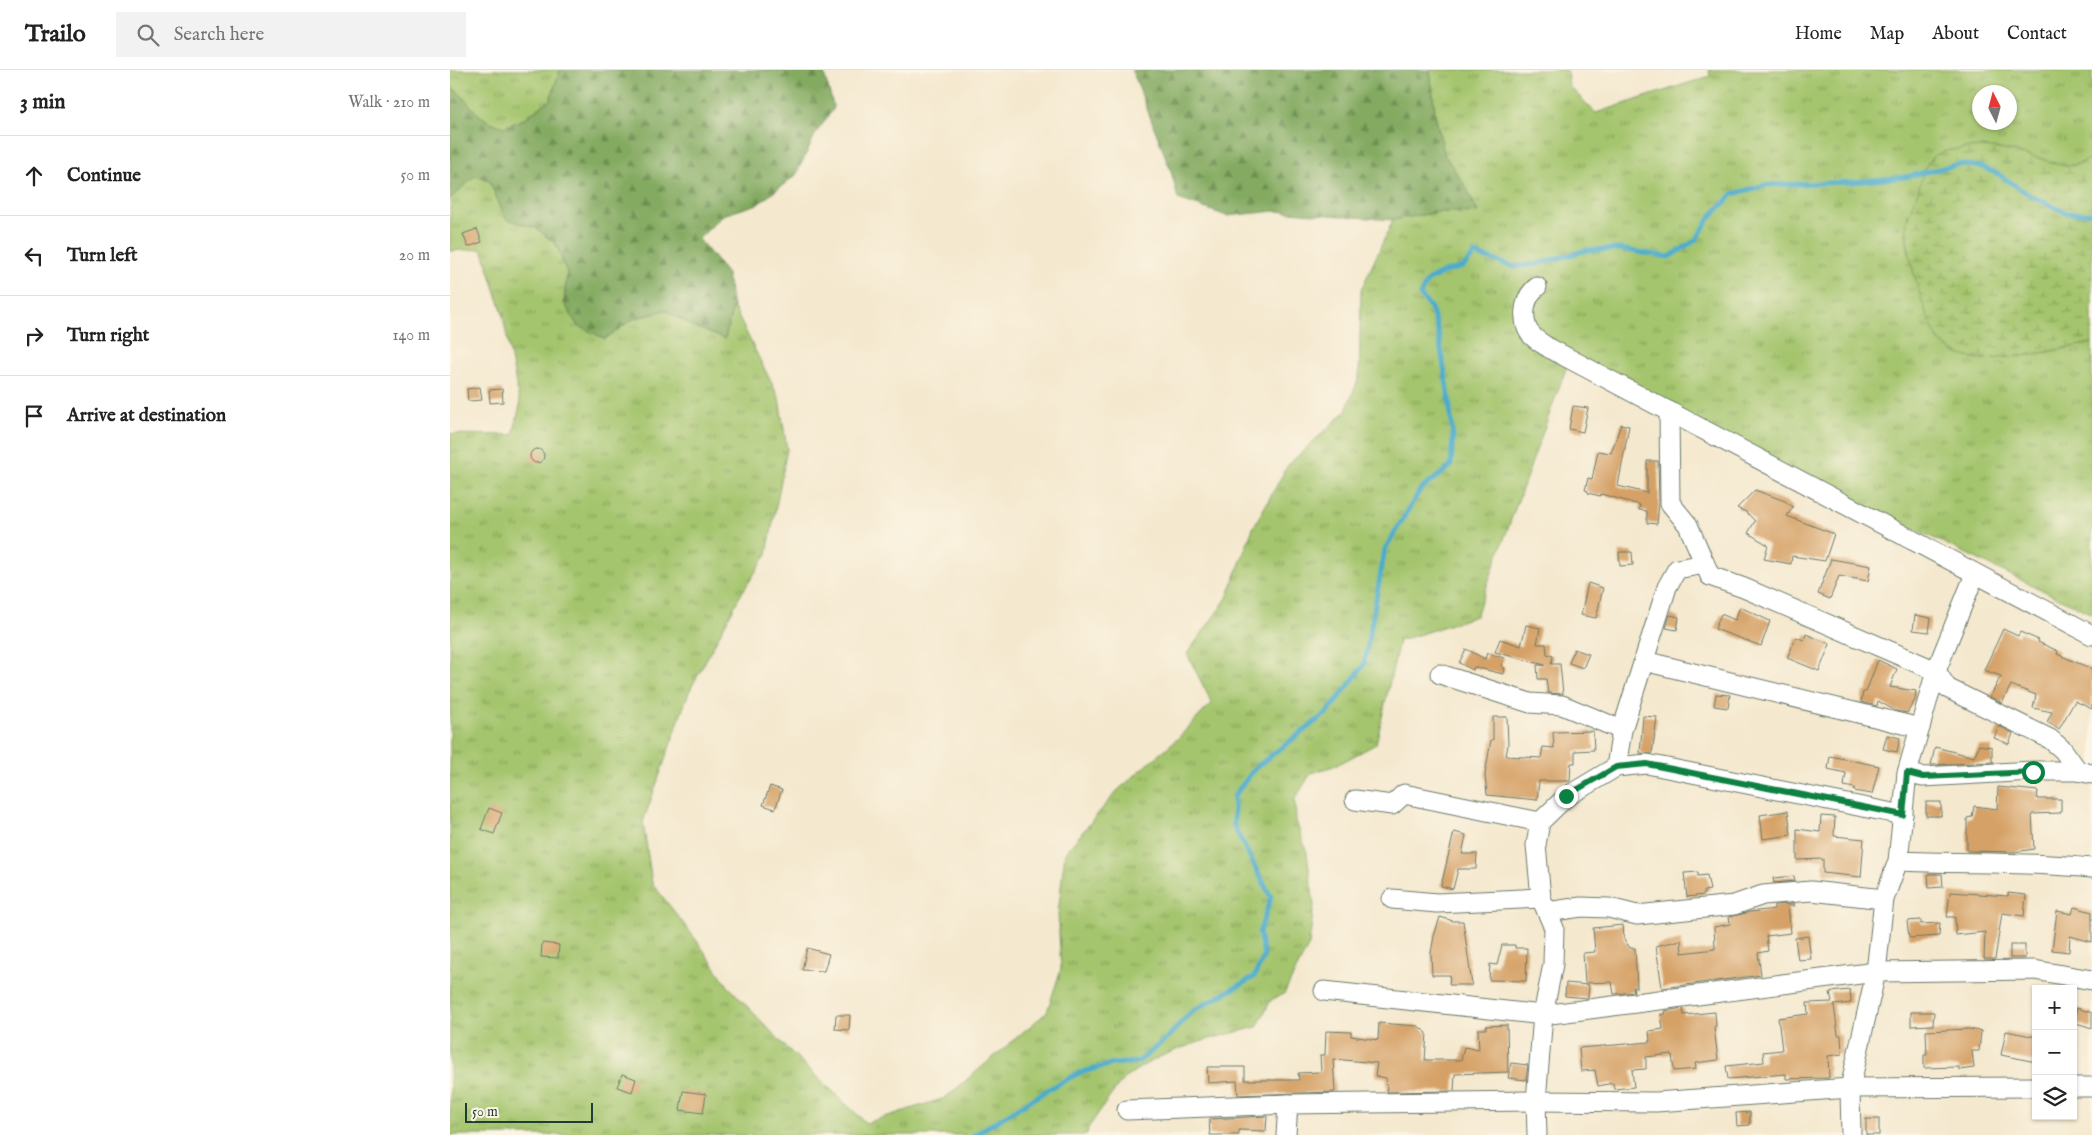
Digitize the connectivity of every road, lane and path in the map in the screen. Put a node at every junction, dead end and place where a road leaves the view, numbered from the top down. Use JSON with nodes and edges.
{"nodes":[{"id":1,"x":1537,"y":287,"type":"dead end"},
{"id":2,"x":1669,"y":412,"type":"junction"},
{"id":3,"x":1704,"y":564,"type":"junction"},
{"id":4,"x":1975,"y":574,"type":"junction"},
{"id":5,"x":2092,"y":636,"type":"edge"},
{"id":6,"x":1644,"y":661,"type":"junction"},
{"id":7,"x":1936,"y":671,"type":"junction"},
{"id":8,"x":1440,"y":674,"type":"dead end"},
{"id":9,"x":1920,"y":728,"type":"junction"},
{"id":10,"x":1622,"y":730,"type":"junction"},
{"id":11,"x":1616,"y":767,"type":"junction"},
{"id":12,"x":1907,"y":773,"type":"junction"},
{"id":13,"x":2085,"y":773,"type":"edge"},
{"id":14,"x":1355,"y":800,"type":"dead end"},
{"id":15,"x":1903,"y":815,"type":"junction"},
{"id":16,"x":1540,"y":822,"type":"junction"},
{"id":17,"x":1898,"y":862,"type":"junction"},
{"id":18,"x":2092,"y":868,"type":"edge"},
{"id":19,"x":1884,"y":898,"type":"junction"},
{"id":20,"x":1392,"y":899,"type":"dead end"},
{"id":21,"x":1544,"y":905,"type":"junction"},
{"id":22,"x":1876,"y":972,"type":"junction"},
{"id":23,"x":2092,"y":980,"type":"edge"},
{"id":24,"x":1324,"y":991,"type":"dead end"},
{"id":25,"x":1543,"y":1015,"type":"junction"},
{"id":26,"x":1850,"y":1088,"type":"junction"},
{"id":27,"x":2032,"y":1088,"type":"edge"},
{"id":28,"x":2077,"y":1088,"type":"edge"},
{"id":29,"x":2092,"y":1088,"type":"edge"},
{"id":30,"x":1536,"y":1101,"type":"junction"},
{"id":31,"x":1288,"y":1104,"type":"junction"},
{"id":32,"x":1127,"y":1110,"type":"dead end"},
{"id":33,"x":1286,"y":1135,"type":"edge"},
{"id":34,"x":1537,"y":1135,"type":"edge"},
{"id":35,"x":1851,"y":1135,"type":"edge"}],
"edges":[{"from":1,"to":2,"type":"street"},
{"from":2,"to":3,"type":"street"},
{"from":2,"to":4,"type":"street"},
{"from":3,"to":6,"type":"street"},
{"from":3,"to":7,"type":"street"},
{"from":4,"to":5,"type":"street"},
{"from":4,"to":7,"type":"street"},
{"from":6,"to":9,"type":"street"},
{"from":6,"to":10,"type":"street"},
{"from":7,"to":9,"type":"street"},
{"from":7,"to":13,"type":"street"},
{"from":8,"to":10,"type":"street"},
{"from":9,"to":12,"type":"street"},
{"from":10,"to":11,"type":"street"},
{"from":11,"to":15,"type":"street"},
{"from":11,"to":16,"type":"street"},
{"from":12,"to":13,"type":"street"},
{"from":12,"to":15,"type":"street"},
{"from":14,"to":16,"type":"street"},
{"from":15,"to":17,"type":"street"},
{"from":16,"to":21,"type":"street"},
{"from":17,"to":18,"type":"street"},
{"from":17,"to":19,"type":"street"},
{"from":19,"to":21,"type":"street"},
{"from":19,"to":22,"type":"street"},
{"from":20,"to":21,"type":"street"},
{"from":21,"to":25,"type":"street"},
{"from":22,"to":23,"type":"street"},
{"from":22,"to":25,"type":"street"},
{"from":22,"to":26,"type":"street"},
{"from":24,"to":25,"type":"street"},
{"from":25,"to":30,"type":"street"},
{"from":26,"to":27,"type":"street"},
{"from":26,"to":30,"type":"street"},
{"from":26,"to":35,"type":"street"},
{"from":28,"to":29,"type":"street"},
{"from":30,"to":31,"type":"street"},
{"from":30,"to":34,"type":"street"},
{"from":31,"to":32,"type":"street"},
{"from":31,"to":33,"type":"street"}]}
